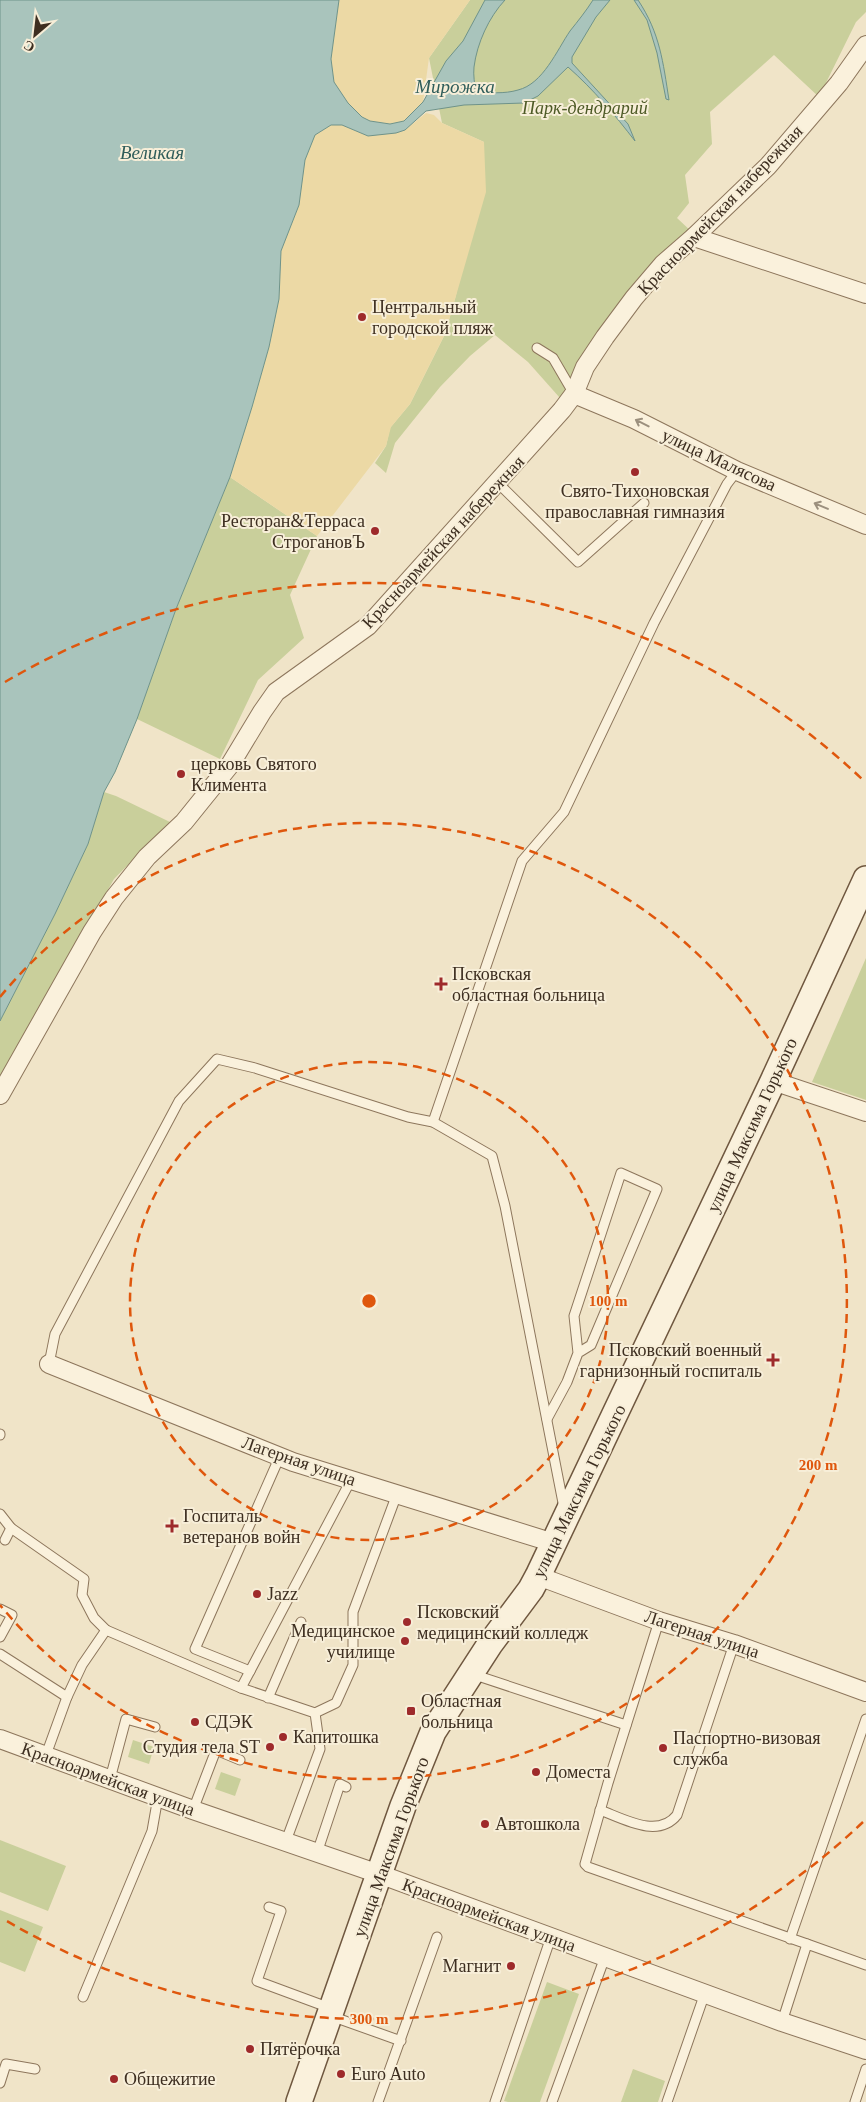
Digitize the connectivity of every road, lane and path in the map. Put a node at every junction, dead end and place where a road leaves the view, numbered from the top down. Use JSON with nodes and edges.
{"nodes":[{"id":1,"x":866,"y":45,"type":"edge"},
{"id":2,"x":694,"y":237,"type":"junction"},
{"id":3,"x":866,"y":294,"type":"edge"},
{"id":4,"x":537,"y":348,"type":"dead end"},
{"id":5,"x":574,"y":394,"type":"junction"},
{"id":6,"x":737,"y":471,"type":"junction"},
{"id":7,"x":498,"y":483,"type":"junction"},
{"id":8,"x":644,"y":503,"type":"dead end"},
{"id":9,"x":866,"y":525,"type":"edge"},
{"id":10,"x":866,"y":879,"type":"edge"},
{"id":11,"x":773,"y":1081,"type":"junction"},
{"id":12,"x":0,"y":1095,"type":"edge"},
{"id":13,"x":866,"y":1112,"type":"edge"},
{"id":14,"x":433,"y":1122,"type":"junction"},
{"id":15,"x":578,"y":1353,"type":"junction"},
{"id":16,"x":49,"y":1364,"type":"joint"},
{"id":17,"x":547,"y":1419,"type":"junction"},
{"id":18,"x":280,"y":1456,"type":"junction"},
{"id":19,"x":351,"y":1480,"type":"junction"},
{"id":20,"x":398,"y":1494,"type":"junction"},
{"id":21,"x":0,"y":1514,"type":"edge"},
{"id":22,"x":566,"y":1518,"type":"junction"},
{"id":23,"x":12,"y":1528,"type":"junction"},
{"id":24,"x":5,"y":1540,"type":"dead end"},
{"id":25,"x":554,"y":1543,"type":"junction"},
{"id":26,"x":538,"y":1576,"type":"junction"},
{"id":27,"x":0,"y":1609,"type":"edge"},
{"id":28,"x":660,"y":1621,"type":"junction"},
{"id":29,"x":301,"y":1622,"type":"dead end"},
{"id":30,"x":106,"y":1630,"type":"junction"},
{"id":31,"x":0,"y":1637,"type":"edge"},
{"id":32,"x":734,"y":1644,"type":"junction"},
{"id":33,"x":0,"y":1654,"type":"edge"},
{"id":34,"x":250,"y":1672,"type":"junction"},
{"id":35,"x":472,"y":1674,"type":"junction"},
{"id":36,"x":241,"y":1688,"type":"junction"},
{"id":37,"x":866,"y":1692,"type":"edge"},
{"id":38,"x":67,"y":1697,"type":"junction"},
{"id":39,"x":268,"y":1698,"type":"junction"},
{"id":40,"x":315,"y":1713,"type":"junction"},
{"id":41,"x":866,"y":1719,"type":"edge"},
{"id":42,"x":626,"y":1725,"type":"junction"},
{"id":43,"x":154,"y":1727,"type":"dead end"},
{"id":44,"x":0,"y":1739,"type":"edge"},
{"id":45,"x":46,"y":1755,"type":"junction"},
{"id":46,"x":240,"y":1760,"type":"dead end"},
{"id":47,"x":110,"y":1779,"type":"junction"},
{"id":48,"x":346,"y":1787,"type":"dead end"},
{"id":49,"x":158,"y":1797,"type":"junction"},
{"id":50,"x":192,"y":1810,"type":"junction"},
{"id":51,"x":600,"y":1810,"type":"junction"},
{"id":52,"x":286,"y":1841,"type":"junction"},
{"id":53,"x":317,"y":1853,"type":"junction"},
{"id":54,"x":380,"y":1874,"type":"junction"},
{"id":55,"x":269,"y":1907,"type":"dead end"},
{"id":56,"x":437,"y":1937,"type":"dead end"},
{"id":57,"x":551,"y":1937,"type":"junction"},
{"id":58,"x":790,"y":1939,"type":"junction"},
{"id":59,"x":807,"y":1944,"type":"junction"},
{"id":60,"x":605,"y":1957,"type":"junction"},
{"id":61,"x":866,"y":1965,"type":"edge"},
{"id":62,"x":705,"y":1993,"type":"junction"},
{"id":63,"x":83,"y":1997,"type":"dead end"},
{"id":64,"x":331,"y":2013,"type":"junction"},
{"id":65,"x":782,"y":2022,"type":"junction"},
{"id":66,"x":401,"y":2041,"type":"junction"},
{"id":67,"x":866,"y":2050,"type":"edge"},
{"id":68,"x":35,"y":2069,"type":"dead end"},
{"id":69,"x":866,"y":2069,"type":"edge"},
{"id":70,"x":0,"y":2082,"type":"edge"},
{"id":71,"x":299,"y":2102,"type":"edge"},
{"id":72,"x":378,"y":2102,"type":"edge"},
{"id":73,"x":495,"y":2102,"type":"edge"},
{"id":74,"x":552,"y":2102,"type":"edge"},
{"id":75,"x":667,"y":2102,"type":"edge"},
{"id":76,"x":855,"y":2102,"type":"edge"}],
"edges":[{"from":1,"to":2,"type":"street","name":"Красноармейская набережная"},
{"from":2,"to":3,"type":"street"},
{"from":2,"to":5,"type":"street","name":"Красноармейская набережная"},
{"from":4,"to":5,"type":"lane"},
{"from":6,"to":5,"type":"street","name":"улица Малясова","one_way":true},
{"from":5,"to":7,"type":"street","name":"Красноармейская набережная"},
{"from":9,"to":6,"type":"street","name":"улица Малясова","one_way":true},
{"from":6,"to":14,"type":"lane"},
{"from":7,"to":8,"type":"lane"},
{"from":7,"to":12,"type":"street","name":"Красноармейская набережная"},
{"from":10,"to":11,"type":"main road","name":"улица Максима Горького"},
{"from":11,"to":13,"type":"street"},
{"from":11,"to":22,"type":"main road","name":"улица Максима Горького"},
{"from":14,"to":16,"type":"lane"},
{"from":14,"to":17,"type":"lane"},
{"from":15,"to":15,"type":"lane"},
{"from":15,"to":17,"type":"lane"},
{"from":16,"to":18,"type":"street","name":"Лагерная улица"},
{"from":17,"to":22,"type":"lane"},
{"from":18,"to":19,"type":"street","name":"Лагерная улица"},
{"from":18,"to":34,"type":"lane"},
{"from":19,"to":20,"type":"street","name":"Лагерная улица"},
{"from":19,"to":34,"type":"lane"},
{"from":20,"to":25,"type":"street","name":"Лагерная улица"},
{"from":20,"to":40,"type":"lane"},
{"from":21,"to":23,"type":"lane"},
{"from":22,"to":25,"type":"main road","name":"улица Максима Горького"},
{"from":23,"to":24,"type":"lane"},
{"from":23,"to":30,"type":"lane"},
{"from":25,"to":26,"type":"main road","name":"улица Максима Горького"},
{"from":26,"to":28,"type":"street","name":"Лагерная улица"},
{"from":26,"to":35,"type":"main road","name":"улица Максима Горького"},
{"from":27,"to":31,"type":"lane"},
{"from":28,"to":32,"type":"street","name":"Лагерная улица"},
{"from":28,"to":42,"type":"lane"},
{"from":29,"to":39,"type":"lane"},
{"from":30,"to":36,"type":"lane"},
{"from":30,"to":38,"type":"lane"},
{"from":32,"to":37,"type":"street","name":"Лагерная улица"},
{"from":32,"to":51,"type":"lane"},
{"from":33,"to":38,"type":"lane"},
{"from":34,"to":36,"type":"lane"},
{"from":35,"to":42,"type":"lane"},
{"from":35,"to":54,"type":"main road","name":"улица Максима Горького"},
{"from":36,"to":39,"type":"lane"},
{"from":38,"to":45,"type":"lane"},
{"from":39,"to":40,"type":"lane"},
{"from":40,"to":52,"type":"lane"},
{"from":41,"to":58,"type":"lane"},
{"from":42,"to":51,"type":"lane"},
{"from":43,"to":47,"type":"lane"},
{"from":44,"to":45,"type":"street","name":"Красноармейская улица"},
{"from":45,"to":47,"type":"street","name":"Красноармейская улица"},
{"from":46,"to":50,"type":"lane"},
{"from":47,"to":49,"type":"street","name":"Красноармейская улица"},
{"from":48,"to":53,"type":"lane"},
{"from":49,"to":50,"type":"street","name":"Красноармейская улица"},
{"from":49,"to":63,"type":"lane"},
{"from":50,"to":52,"type":"street","name":"Красноармейская улица"},
{"from":51,"to":58,"type":"lane"},
{"from":52,"to":53,"type":"street","name":"Красноармейская улица"},
{"from":53,"to":54,"type":"street","name":"Красноармейская улица"},
{"from":54,"to":57,"type":"street","name":"Красноармейская улица"},
{"from":54,"to":64,"type":"main road","name":"улица Максима Горького"},
{"from":55,"to":64,"type":"lane"},
{"from":56,"to":66,"type":"lane"},
{"from":57,"to":60,"type":"street","name":"Красноармейская улица"},
{"from":57,"to":73,"type":"lane"},
{"from":58,"to":59,"type":"lane"},
{"from":59,"to":61,"type":"lane"},
{"from":59,"to":65,"type":"lane"},
{"from":60,"to":62,"type":"street","name":"Красноармейская улица"},
{"from":60,"to":74,"type":"lane"},
{"from":62,"to":65,"type":"street","name":"Красноармейская улица"},
{"from":62,"to":75,"type":"lane"},
{"from":64,"to":66,"type":"lane"},
{"from":64,"to":71,"type":"main road","name":"улица Максима Горького"},
{"from":65,"to":67,"type":"street","name":"Красноармейская улица"},
{"from":66,"to":72,"type":"lane"},
{"from":68,"to":70,"type":"lane"},
{"from":69,"to":76,"type":"lane"}]}
